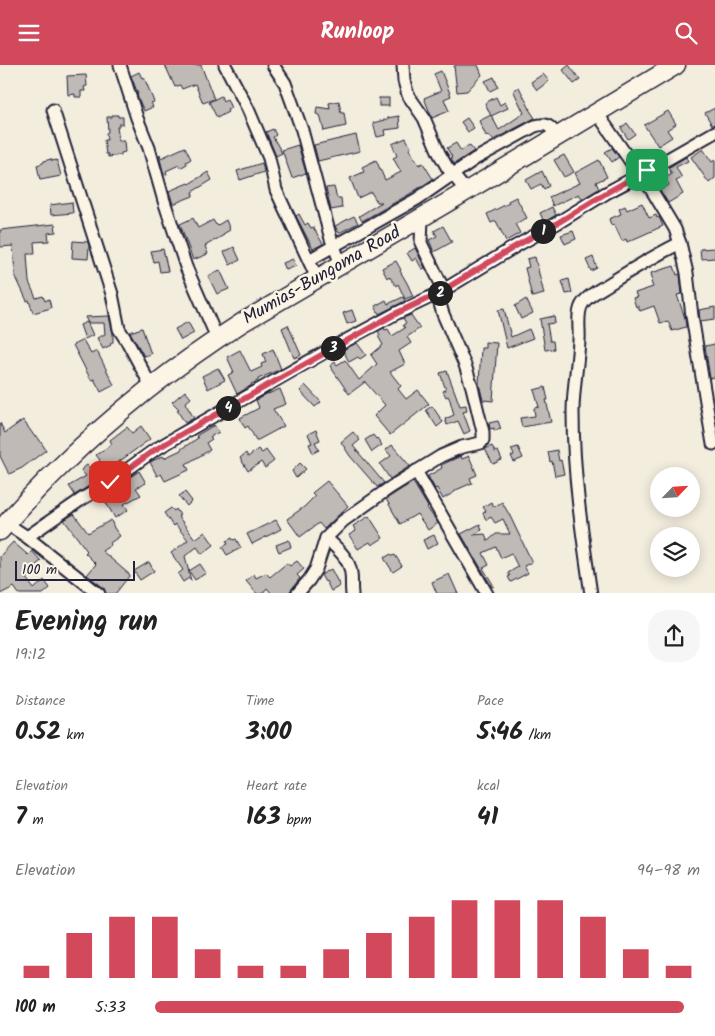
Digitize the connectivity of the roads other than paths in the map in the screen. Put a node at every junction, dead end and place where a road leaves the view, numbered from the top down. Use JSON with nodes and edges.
{"nodes":[{"id":1,"x":120,"y":65,"type":"edge"},
{"id":2,"x":225,"y":65,"type":"edge"},
{"id":3,"x":273,"y":65,"type":"edge"},
{"id":4,"x":403,"y":65,"type":"edge"},
{"id":5,"x":676,"y":65,"type":"edge"},
{"id":6,"x":53,"y":110,"type":"dead end"},
{"id":7,"x":597,"y":113,"type":"junction"},
{"id":8,"x":715,"y":132,"type":"edge"},
{"id":9,"x":558,"y":136,"type":"junction"},
{"id":10,"x":493,"y":148,"type":"junction"},
{"id":11,"x":507,"y":167,"type":"junction"},
{"id":12,"x":640,"y":175,"type":"junction"},
{"id":13,"x":448,"y":178,"type":"junction"},
{"id":14,"x":460,"y":195,"type":"junction"},
{"id":15,"x":417,"y":199,"type":"junction"},
{"id":16,"x":394,"y":211,"type":"junction"},
{"id":17,"x":424,"y":216,"type":"junction"},
{"id":18,"x":366,"y":228,"type":"junction"},
{"id":19,"x":403,"y":229,"type":"junction"},
{"id":20,"x":680,"y":243,"type":"junction"},
{"id":21,"x":334,"y":245,"type":"junction"},
{"id":22,"x":374,"y":245,"type":"junction"},
{"id":23,"x":309,"y":260,"type":"junction"},
{"id":24,"x":341,"y":264,"type":"junction"},
{"id":25,"x":317,"y":278,"type":"junction"},
{"id":26,"x":441,"y":292,"type":"junction"},
{"id":27,"x":217,"y":338,"type":"junction"},
{"id":28,"x":151,"y":386,"type":"junction"},
{"id":29,"x":713,"y":444,"type":"dead end"},
{"id":30,"x":416,"y":471,"type":"junction"},
{"id":31,"x":3,"y":527,"type":"edge"},
{"id":32,"x":27,"y":537,"type":"junction"},
{"id":33,"x":326,"y":538,"type":"junction"},
{"id":34,"x":99,"y":593,"type":"edge"},
{"id":35,"x":297,"y":593,"type":"edge"},
{"id":36,"x":352,"y":593,"type":"edge"},
{"id":37,"x":487,"y":593,"type":"edge"},
{"id":38,"x":590,"y":593,"type":"edge"}],
"edges":[{"from":1,"to":27,"type":"street"},
{"from":2,"to":23,"type":"street"},
{"from":3,"to":21,"type":"street"},
{"from":4,"to":13,"type":"street"},
{"from":5,"to":7,"type":"highway","name":"Mumias-Bungoma Road"},
{"from":6,"to":28,"type":"street"},
{"from":7,"to":9,"type":"highway","name":"Mumias-Bungoma Road"},
{"from":7,"to":12,"type":"street"},
{"from":8,"to":12,"type":"street"},
{"from":9,"to":10,"type":"street"},
{"from":9,"to":11,"type":"highway","name":"Mumias-Bungoma Road"},
{"from":10,"to":11,"type":"street"},
{"from":10,"to":13,"type":"street"},
{"from":11,"to":14,"type":"highway","name":"Mumias-Bungoma Road"},
{"from":12,"to":20,"type":"street"},
{"from":12,"to":26,"type":"street"},
{"from":13,"to":14,"type":"street"},
{"from":13,"to":15,"type":"street"},
{"from":14,"to":17,"type":"highway","name":"Mumias-Bungoma Road"},
{"from":15,"to":16,"type":"street"},
{"from":15,"to":17,"type":"street"},
{"from":16,"to":18,"type":"street"},
{"from":16,"to":19,"type":"street"},
{"from":17,"to":19,"type":"highway","name":"Mumias-Bungoma Road"},
{"from":17,"to":26,"type":"street"},
{"from":18,"to":21,"type":"street"},
{"from":18,"to":22,"type":"street"},
{"from":19,"to":22,"type":"highway","name":"Mumias-Bungoma Road"},
{"from":20,"to":29,"type":"street"},
{"from":20,"to":38,"type":"street"},
{"from":21,"to":23,"type":"street"},
{"from":21,"to":24,"type":"street"},
{"from":22,"to":24,"type":"highway","name":"Mumias-Bungoma Road"},
{"from":23,"to":25,"type":"street"},
{"from":24,"to":25,"type":"highway","name":"Mumias-Bungoma Road"},
{"from":25,"to":27,"type":"highway","name":"Mumias-Bungoma Road"},
{"from":26,"to":30,"type":"street"},
{"from":26,"to":32,"type":"street"},
{"from":27,"to":28,"type":"highway","name":"Mumias-Bungoma Road"},
{"from":28,"to":31,"type":"highway","name":"Mumias-Bungoma Road"},
{"from":30,"to":33,"type":"street"},
{"from":30,"to":37,"type":"street"},
{"from":31,"to":32,"type":"street"},
{"from":32,"to":34,"type":"street"},
{"from":33,"to":35,"type":"street"},
{"from":33,"to":36,"type":"street"}]}
